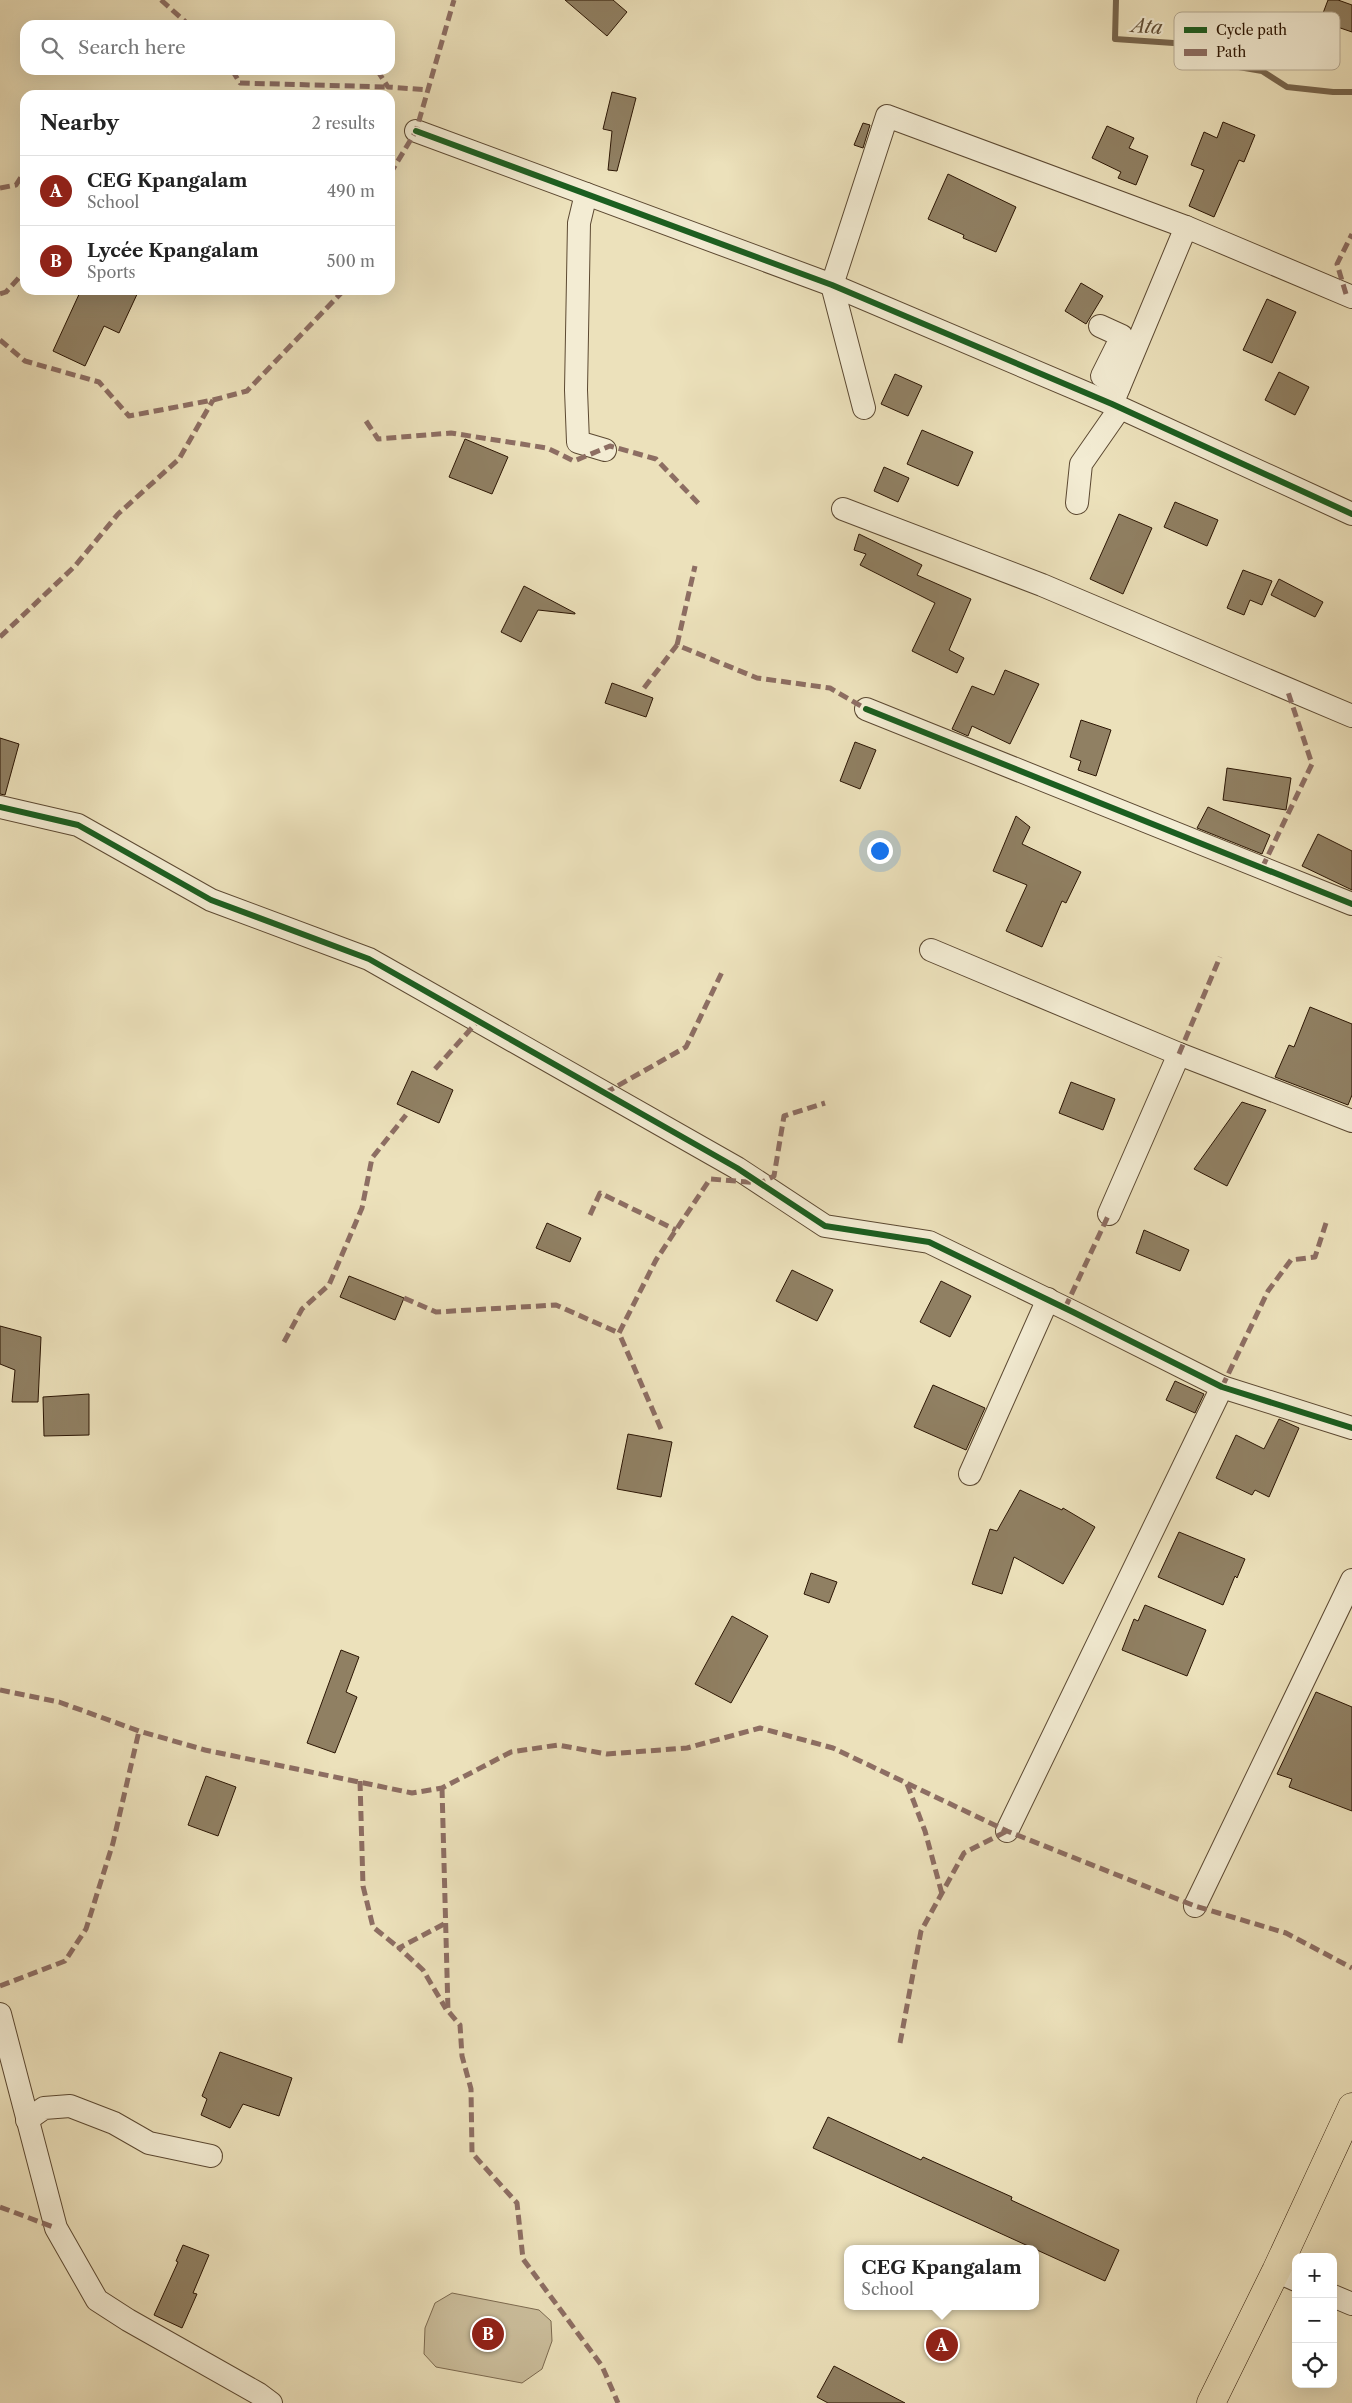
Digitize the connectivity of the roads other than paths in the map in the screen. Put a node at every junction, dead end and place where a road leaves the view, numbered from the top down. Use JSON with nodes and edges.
{"nodes":[{"id":1,"x":416,"y":132,"type":"dead end"},
{"id":2,"x":586,"y":194,"type":"junction"},
{"id":3,"x":1186,"y":227,"type":"junction"},
{"id":4,"x":832,"y":285,"type":"junction"},
{"id":5,"x":1352,"y":297,"type":"edge"},
{"id":6,"x":1100,"y":326,"type":"dead end"},
{"id":7,"x":1117,"y":399,"type":"junction"},
{"id":8,"x":864,"y":408,"type":"dead end"},
{"id":9,"x":605,"y":450,"type":"dead end"},
{"id":10,"x":1077,"y":503,"type":"dead end"},
{"id":11,"x":842,"y":509,"type":"dead end"},
{"id":12,"x":1352,"y":514,"type":"edge"},
{"id":13,"x":866,"y":709,"type":"dead end"},
{"id":14,"x":1352,"y":716,"type":"edge"},
{"id":15,"x":0,"y":807,"type":"edge"},
{"id":16,"x":1352,"y":904,"type":"edge"},
{"id":17,"x":931,"y":950,"type":"dead end"},
{"id":18,"x":1179,"y":1054,"type":"junction"},
{"id":19,"x":1352,"y":1121,"type":"edge"},
{"id":20,"x":1109,"y":1214,"type":"dead end"},
{"id":21,"x":1048,"y":1299,"type":"junction"},
{"id":22,"x":1222,"y":1387,"type":"junction"},
{"id":23,"x":1352,"y":1428,"type":"edge"},
{"id":24,"x":970,"y":1474,"type":"dead end"},
{"id":25,"x":1352,"y":1580,"type":"edge"},
{"id":26,"x":1007,"y":1831,"type":"dead end"},
{"id":27,"x":1195,"y":1906,"type":"dead end"},
{"id":28,"x":0,"y":2014,"type":"edge"},
{"id":29,"x":1352,"y":2107,"type":"edge"},
{"id":30,"x":27,"y":2120,"type":"junction"},
{"id":31,"x":211,"y":2156,"type":"dead end"},
{"id":32,"x":1286,"y":2276,"type":"edge"},
{"id":33,"x":1337,"y":2298,"type":"edge"},
{"id":34,"x":1352,"y":2304,"type":"edge"},
{"id":35,"x":263,"y":2400,"type":"edge"},
{"id":36,"x":1211,"y":2403,"type":"edge"}],
"edges":[{"from":1,"to":2,"type":"street"},
{"from":2,"to":4,"type":"street"},
{"from":2,"to":9,"type":"street"},
{"from":3,"to":4,"type":"street"},
{"from":3,"to":5,"type":"street"},
{"from":3,"to":7,"type":"street"},
{"from":4,"to":7,"type":"street"},
{"from":4,"to":8,"type":"street"},
{"from":6,"to":7,"type":"street"},
{"from":7,"to":10,"type":"street"},
{"from":7,"to":12,"type":"street"},
{"from":11,"to":14,"type":"street"},
{"from":13,"to":16,"type":"street"},
{"from":15,"to":21,"type":"street"},
{"from":17,"to":18,"type":"street"},
{"from":18,"to":19,"type":"street"},
{"from":18,"to":20,"type":"street"},
{"from":21,"to":22,"type":"street"},
{"from":21,"to":24,"type":"street"},
{"from":22,"to":23,"type":"street"},
{"from":22,"to":26,"type":"street"},
{"from":25,"to":27,"type":"street"},
{"from":28,"to":30,"type":"street"},
{"from":29,"to":32,"type":"highway"},
{"from":30,"to":31,"type":"street"},
{"from":30,"to":35,"type":"street"},
{"from":32,"to":36,"type":"highway"},
{"from":33,"to":34,"type":"street"}]}
